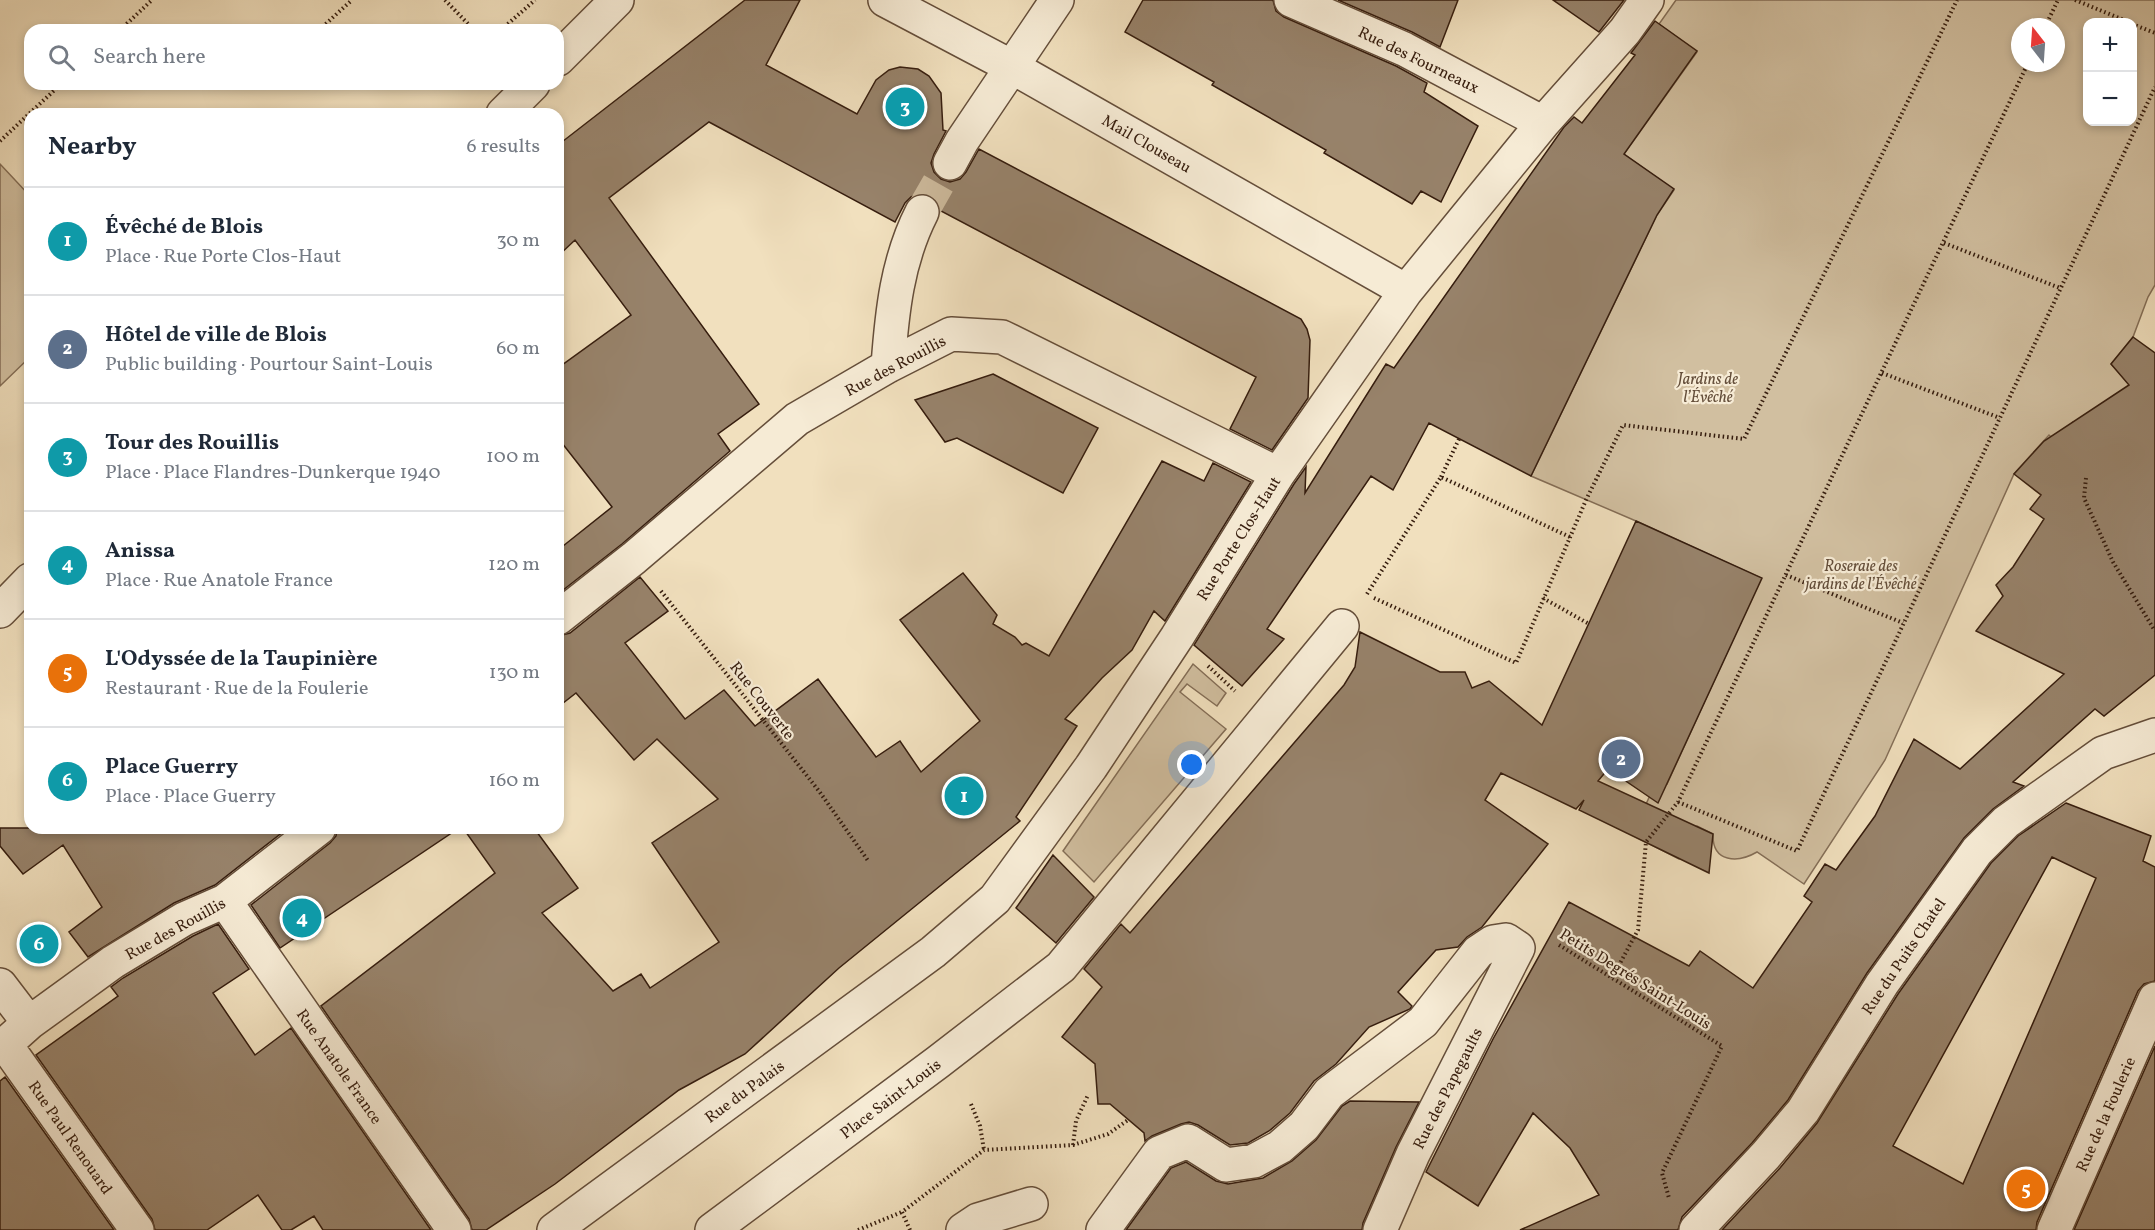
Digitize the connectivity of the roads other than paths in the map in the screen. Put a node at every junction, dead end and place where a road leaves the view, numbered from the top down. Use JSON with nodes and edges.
{"nodes":[{"id":1,"x":617,"y":0,"type":"edge"},
{"id":2,"x":885,"y":0,"type":"edge"},
{"id":3,"x":1058,"y":0,"type":"edge"},
{"id":4,"x":1291,"y":0,"type":"edge"},
{"id":5,"x":1647,"y":0,"type":"edge"},
{"id":6,"x":564,"y":53,"type":"edge"},
{"id":7,"x":1012,"y":67,"type":"junction"},
{"id":8,"x":527,"y":90,"type":"edge"},
{"id":9,"x":509,"y":108,"type":"edge"},
{"id":10,"x":1544,"y":123,"type":"junction"},
{"id":11,"x":950,"y":163,"type":"tunnel mouth"},
{"id":12,"x":922,"y":212,"type":"tunnel mouth"},
{"id":13,"x":1406,"y":291,"type":"junction"},
{"id":14,"x":888,"y":366,"type":"junction"},
{"id":15,"x":1278,"y":474,"type":"junction"},
{"id":16,"x":24,"y":586,"type":"edge"},
{"id":17,"x":2,"y":608,"type":"edge"},
{"id":18,"x":564,"y":613,"type":"edge"},
{"id":19,"x":1342,"y":626,"type":"road end"},
{"id":20,"x":2155,"y":735,"type":"edge"},
{"id":21,"x":310,"y":834,"type":"edge"},
{"id":22,"x":225,"y":902,"type":"junction"},
{"id":23,"x":933,"y":952,"type":"joint"},
{"id":24,"x":0,"y":985,"type":"edge"},
{"id":25,"x":2155,"y":999,"type":"edge"},
{"id":26,"x":11,"y":1039,"type":"edge"},
{"id":27,"x":1031,"y":1204,"type":"dead end"},
{"id":28,"x":137,"y":1230,"type":"edge"},
{"id":29,"x":454,"y":1230,"type":"edge"},
{"id":30,"x":554,"y":1230,"type":"edge"},
{"id":31,"x":712,"y":1230,"type":"edge"},
{"id":32,"x":963,"y":1230,"type":"edge"},
{"id":33,"x":1103,"y":1230,"type":"edge"},
{"id":34,"x":1380,"y":1230,"type":"edge"},
{"id":35,"x":1695,"y":1230,"type":"edge"},
{"id":36,"x":2054,"y":1230,"type":"edge"}],
"edges":[{"from":1,"to":6,"type":"street"},
{"from":2,"to":7,"type":"street","name":"Mail Clouseau"},
{"from":3,"to":7,"type":"street"},
{"from":4,"to":10,"type":"street","name":"Rue des Fourneaux"},
{"from":5,"to":10,"type":"street","name":"Rue Porte Clos-Haut"},
{"from":7,"to":11,"type":"street"},
{"from":7,"to":13,"type":"street","name":"Mail Clouseau"},
{"from":8,"to":9,"type":"street"},
{"from":10,"to":13,"type":"street","name":"Rue Porte Clos-Haut"},
{"from":12,"to":14,"type":"street"},
{"from":13,"to":15,"type":"street","name":"Rue Porte Clos-Haut"},
{"from":14,"to":15,"type":"street","name":"Rue des Rouillis"},
{"from":14,"to":18,"type":"street","name":"Rue des Rouillis"},
{"from":15,"to":23,"type":"street","name":"Rue Porte Clos-Haut"},
{"from":16,"to":17,"type":"street"},
{"from":19,"to":31,"type":"street","name":"Place Saint-Louis"},
{"from":20,"to":35,"type":"street","name":"Rue du Puits Chatel"},
{"from":21,"to":22,"type":"street","name":"Rue des Rouillis"},
{"from":22,"to":26,"type":"street","name":"Rue des Rouillis"},
{"from":22,"to":29,"type":"street","name":"Rue Anatole France"},
{"from":23,"to":30,"type":"street","name":"Rue du Palais"},
{"from":24,"to":26,"type":"street","name":"Rue Paul Renouard"},
{"from":25,"to":36,"type":"street","name":"Rue de la Foulerie"},
{"from":26,"to":28,"type":"street","name":"Rue Paul Renouard"},
{"from":27,"to":32,"type":"street"},
{"from":33,"to":34,"type":"street","name":"Rue des Papegaults"}]}
